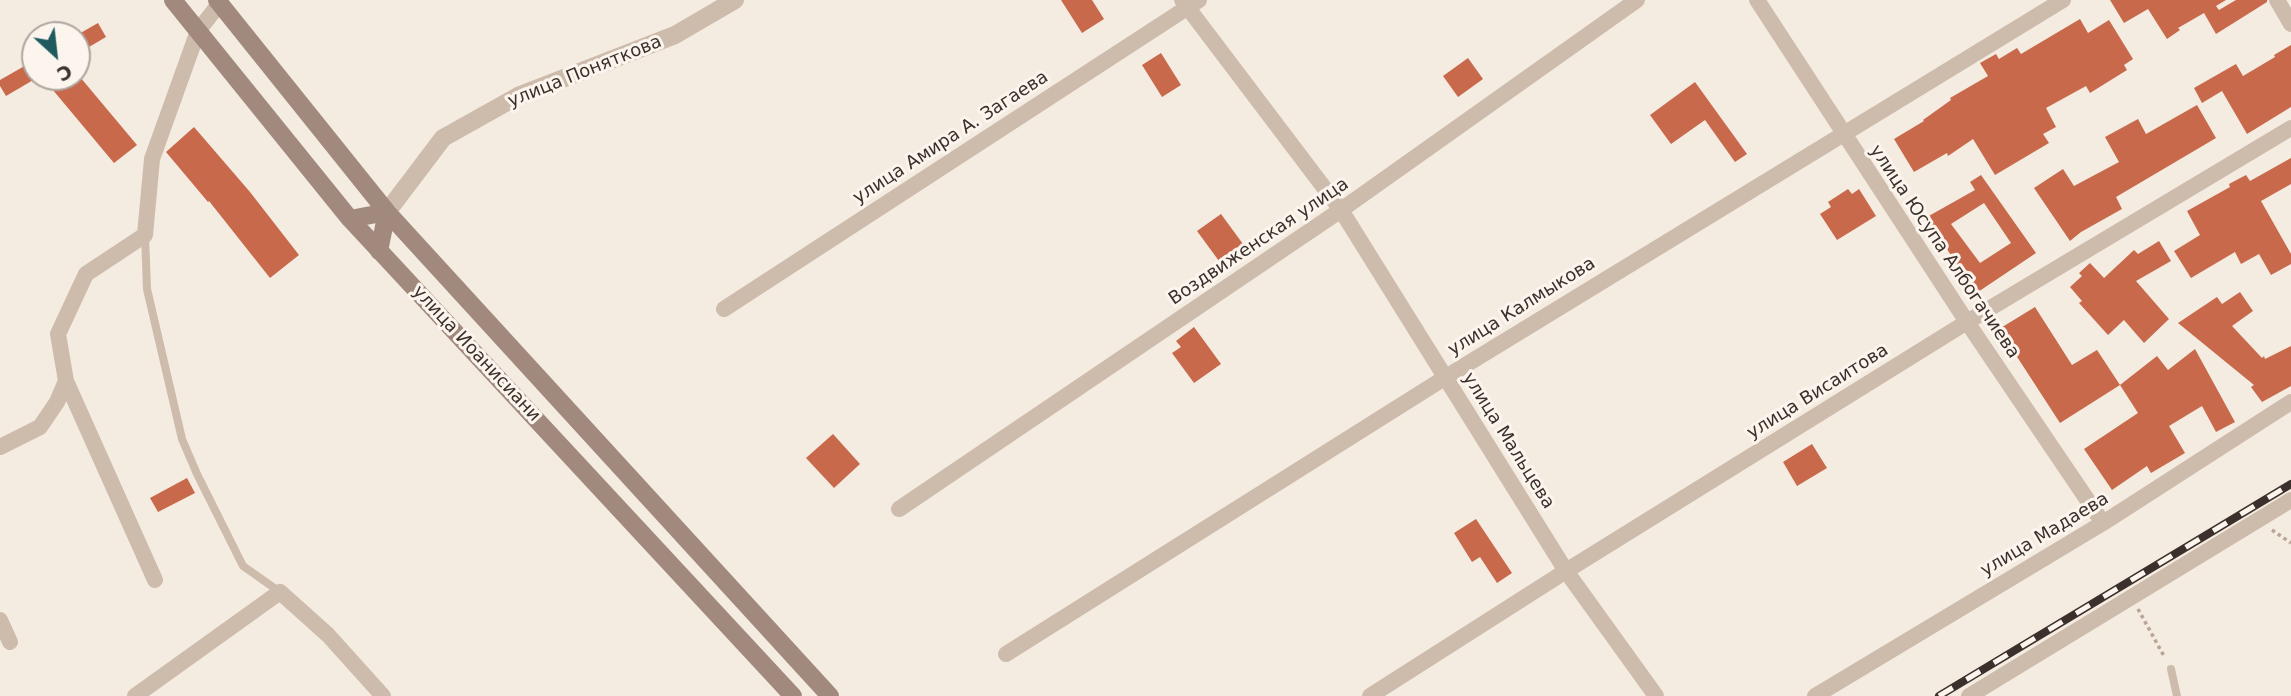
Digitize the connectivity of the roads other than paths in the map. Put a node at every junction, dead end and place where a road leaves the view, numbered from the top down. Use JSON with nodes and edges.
{"nodes":[{"id":1,"x":173,"y":0,"type":"edge"},
{"id":2,"x":735,"y":0,"type":"edge"},
{"id":3,"x":1637,"y":0,"type":"edge"},
{"id":4,"x":1757,"y":0,"type":"edge"},
{"id":5,"x":2063,"y":0,"type":"edge"},
{"id":6,"x":2277,"y":0,"type":"edge"},
{"id":7,"x":218,"y":2,"type":"edge"},
{"id":8,"x":1190,"y":2,"type":"edge"},
{"id":9,"x":2291,"y":24,"type":"edge"},
{"id":10,"x":198,"y":31,"type":"junction"},
{"id":11,"x":2291,"y":128,"type":"edge"},
{"id":12,"x":1842,"y":133,"type":"junction"},
{"id":13,"x":1341,"y":210,"type":"junction"},
{"id":14,"x":387,"y":212,"type":"junction"},
{"id":15,"x":350,"y":219,"type":"junction"},
{"id":16,"x":145,"y":235,"type":"junction"},
{"id":17,"x":379,"y":251,"type":"junction"},
{"id":18,"x":724,"y":309,"type":"dead end"},
{"id":19,"x":1966,"y":322,"type":"junction"},
{"id":20,"x":1446,"y":377,"type":"junction"},
{"id":21,"x":66,"y":381,"type":"junction"},
{"id":22,"x":2291,"y":401,"type":"edge"},
{"id":23,"x":0,"y":447,"type":"edge"},
{"id":24,"x":2291,"y":500,"type":"edge"},
{"id":25,"x":899,"y":509,"type":"dead end"},
{"id":26,"x":2103,"y":523,"type":"junction"},
{"id":27,"x":1566,"y":571,"type":"junction"},
{"id":28,"x":155,"y":580,"type":"dead end"},
{"id":29,"x":280,"y":592,"type":"junction"},
{"id":30,"x":0,"y":620,"type":"edge"},
{"id":31,"x":10,"y":642,"type":"dead end"},
{"id":32,"x":1006,"y":654,"type":"dead end"},
{"id":33,"x":2171,"y":669,"type":"road end"},
{"id":34,"x":135,"y":696,"type":"edge"},
{"id":35,"x":383,"y":696,"type":"edge"},
{"id":36,"x":793,"y":696,"type":"edge"},
{"id":37,"x":830,"y":696,"type":"edge"},
{"id":38,"x":1370,"y":696,"type":"edge"},
{"id":39,"x":1656,"y":696,"type":"edge"},
{"id":40,"x":1815,"y":696,"type":"edge"},
{"id":41,"x":1969,"y":696,"type":"edge"},
{"id":42,"x":2176,"y":696,"type":"edge"}],
"edges":[{"from":1,"to":10,"type":"main road","name":"улица Иоанисиани"},
{"from":2,"to":14,"type":"street","name":"улица Поняткова"},
{"from":3,"to":13,"type":"street","name":"Воздвиженская улица"},
{"from":4,"to":12,"type":"street","name":"улица Юсупа Албогачиева"},
{"from":5,"to":12,"type":"street","name":"улица Калмыкова"},
{"from":6,"to":9,"type":"street"},
{"from":7,"to":10,"type":"street"},
{"from":7,"to":14,"type":"main road","name":"улица Иоанисиани"},
{"from":8,"to":13,"type":"street","name":"улица Мальцева"},
{"from":8,"to":18,"type":"street","name":"улица Амира А. Загаева"},
{"from":10,"to":15,"type":"main road","name":"улица Иоанисиани"},
{"from":10,"to":16,"type":"street"},
{"from":11,"to":19,"type":"street","name":"улица Висаитова"},
{"from":12,"to":19,"type":"street","name":"улица Юсупа Албогачиева"},
{"from":12,"to":20,"type":"street","name":"улица Калмыкова"},
{"from":13,"to":20,"type":"street","name":"улица Мальцева"},
{"from":13,"to":25,"type":"street","name":"Воздвиженская улица"},
{"from":14,"to":15,"type":"main road"},
{"from":14,"to":17,"type":"main road"},
{"from":14,"to":37,"type":"main road","name":"улица Иоанисиани"},
{"from":15,"to":17,"type":"main road","name":"улица Иоанисиани"},
{"from":16,"to":21,"type":"street"},
{"from":16,"to":29,"type":"lane"},
{"from":17,"to":36,"type":"main road","name":"улица Иоанисиани"},
{"from":19,"to":26,"type":"street","name":"улица Юсупа Албогачиева"},
{"from":19,"to":27,"type":"street","name":"улица Висаитова"},
{"from":20,"to":27,"type":"street","name":"улица Мальцева"},
{"from":20,"to":32,"type":"street","name":"улица Калмыкова"},
{"from":21,"to":23,"type":"street"},
{"from":21,"to":28,"type":"street"},
{"from":22,"to":26,"type":"street","name":"улица Мадаева"},
{"from":24,"to":41,"type":"street"},
{"from":26,"to":40,"type":"street","name":"улица Мадаева"},
{"from":27,"to":38,"type":"street","name":"улица Висаитова"},
{"from":27,"to":39,"type":"street","name":"улица Мальцева"},
{"from":29,"to":34,"type":"street"},
{"from":29,"to":35,"type":"street"},
{"from":30,"to":31,"type":"street"},
{"from":33,"to":42,"type":"lane"}]}
